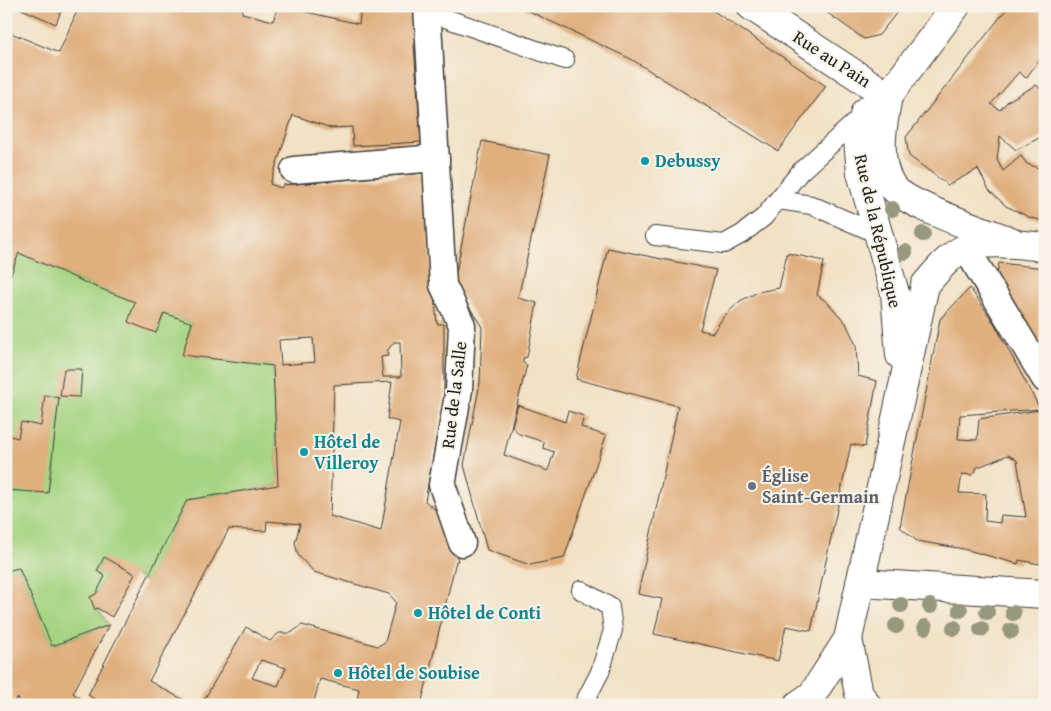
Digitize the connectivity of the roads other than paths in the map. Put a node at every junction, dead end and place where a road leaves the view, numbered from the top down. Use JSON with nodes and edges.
{"nodes":[{"id":1,"x":751,"y":6,"type":"edge"},
{"id":2,"x":956,"y":6,"type":"edge"},
{"id":3,"x":427,"y":9,"type":"edge"},
{"id":4,"x":565,"y":60,"type":"dead end"},
{"id":5,"x":888,"y":96,"type":"junction"},
{"id":6,"x":865,"y":112,"type":"junction"},
{"id":7,"x":436,"y":158,"type":"junction"},
{"id":8,"x":294,"y":170,"type":"dead end"},
{"id":9,"x":779,"y":200,"type":"junction"},
{"id":10,"x":878,"y":234,"type":"junction"},
{"id":11,"x":655,"y":236,"type":"dead end"},
{"id":12,"x":1020,"y":242,"type":"edge"},
{"id":13,"x":966,"y":248,"type":"junction"},
{"id":14,"x":905,"y":351,"type":"junction"},
{"id":15,"x":1045,"y":379,"type":"edge"},
{"id":16,"x":462,"y":543,"type":"dead end"},
{"id":17,"x":860,"y":583,"type":"junction"},
{"id":18,"x":581,"y":590,"type":"dead end"},
{"id":19,"x":1045,"y":594,"type":"edge"},
{"id":20,"x":848,"y":639,"type":"junction"},
{"id":21,"x":583,"y":705,"type":"edge"},
{"id":22,"x":798,"y":705,"type":"edge"},
{"id":23,"x":867,"y":705,"type":"edge"}],
"edges":[{"from":1,"to":5,"type":"main road","name":"Rue au Pain"},
{"from":2,"to":5,"type":"main road","name":"Rue de la République"},
{"from":3,"to":4,"type":"lane"},
{"from":3,"to":7,"type":"street","name":"Rue de la Salle"},
{"from":5,"to":6,"type":"main road","name":"Rue de la République"},
{"from":5,"to":12,"type":"main road","name":"Rue de la République"},
{"from":6,"to":9,"type":"lane"},
{"from":6,"to":10,"type":"main road","name":"Rue de la République"},
{"from":7,"to":8,"type":"street"},
{"from":7,"to":16,"type":"street","name":"Rue de la Salle"},
{"from":9,"to":10,"type":"lane"},
{"from":9,"to":11,"type":"lane"},
{"from":10,"to":14,"type":"main road","name":"Rue de la République"},
{"from":12,"to":13,"type":"main road"},
{"from":13,"to":14,"type":"main road"},
{"from":13,"to":15,"type":"street"},
{"from":14,"to":17,"type":"main road"},
{"from":17,"to":19,"type":"main road"},
{"from":17,"to":20,"type":"main road"},
{"from":18,"to":21,"type":"lane"},
{"from":20,"to":22,"type":"main road"},
{"from":20,"to":23,"type":"main road"}]}
